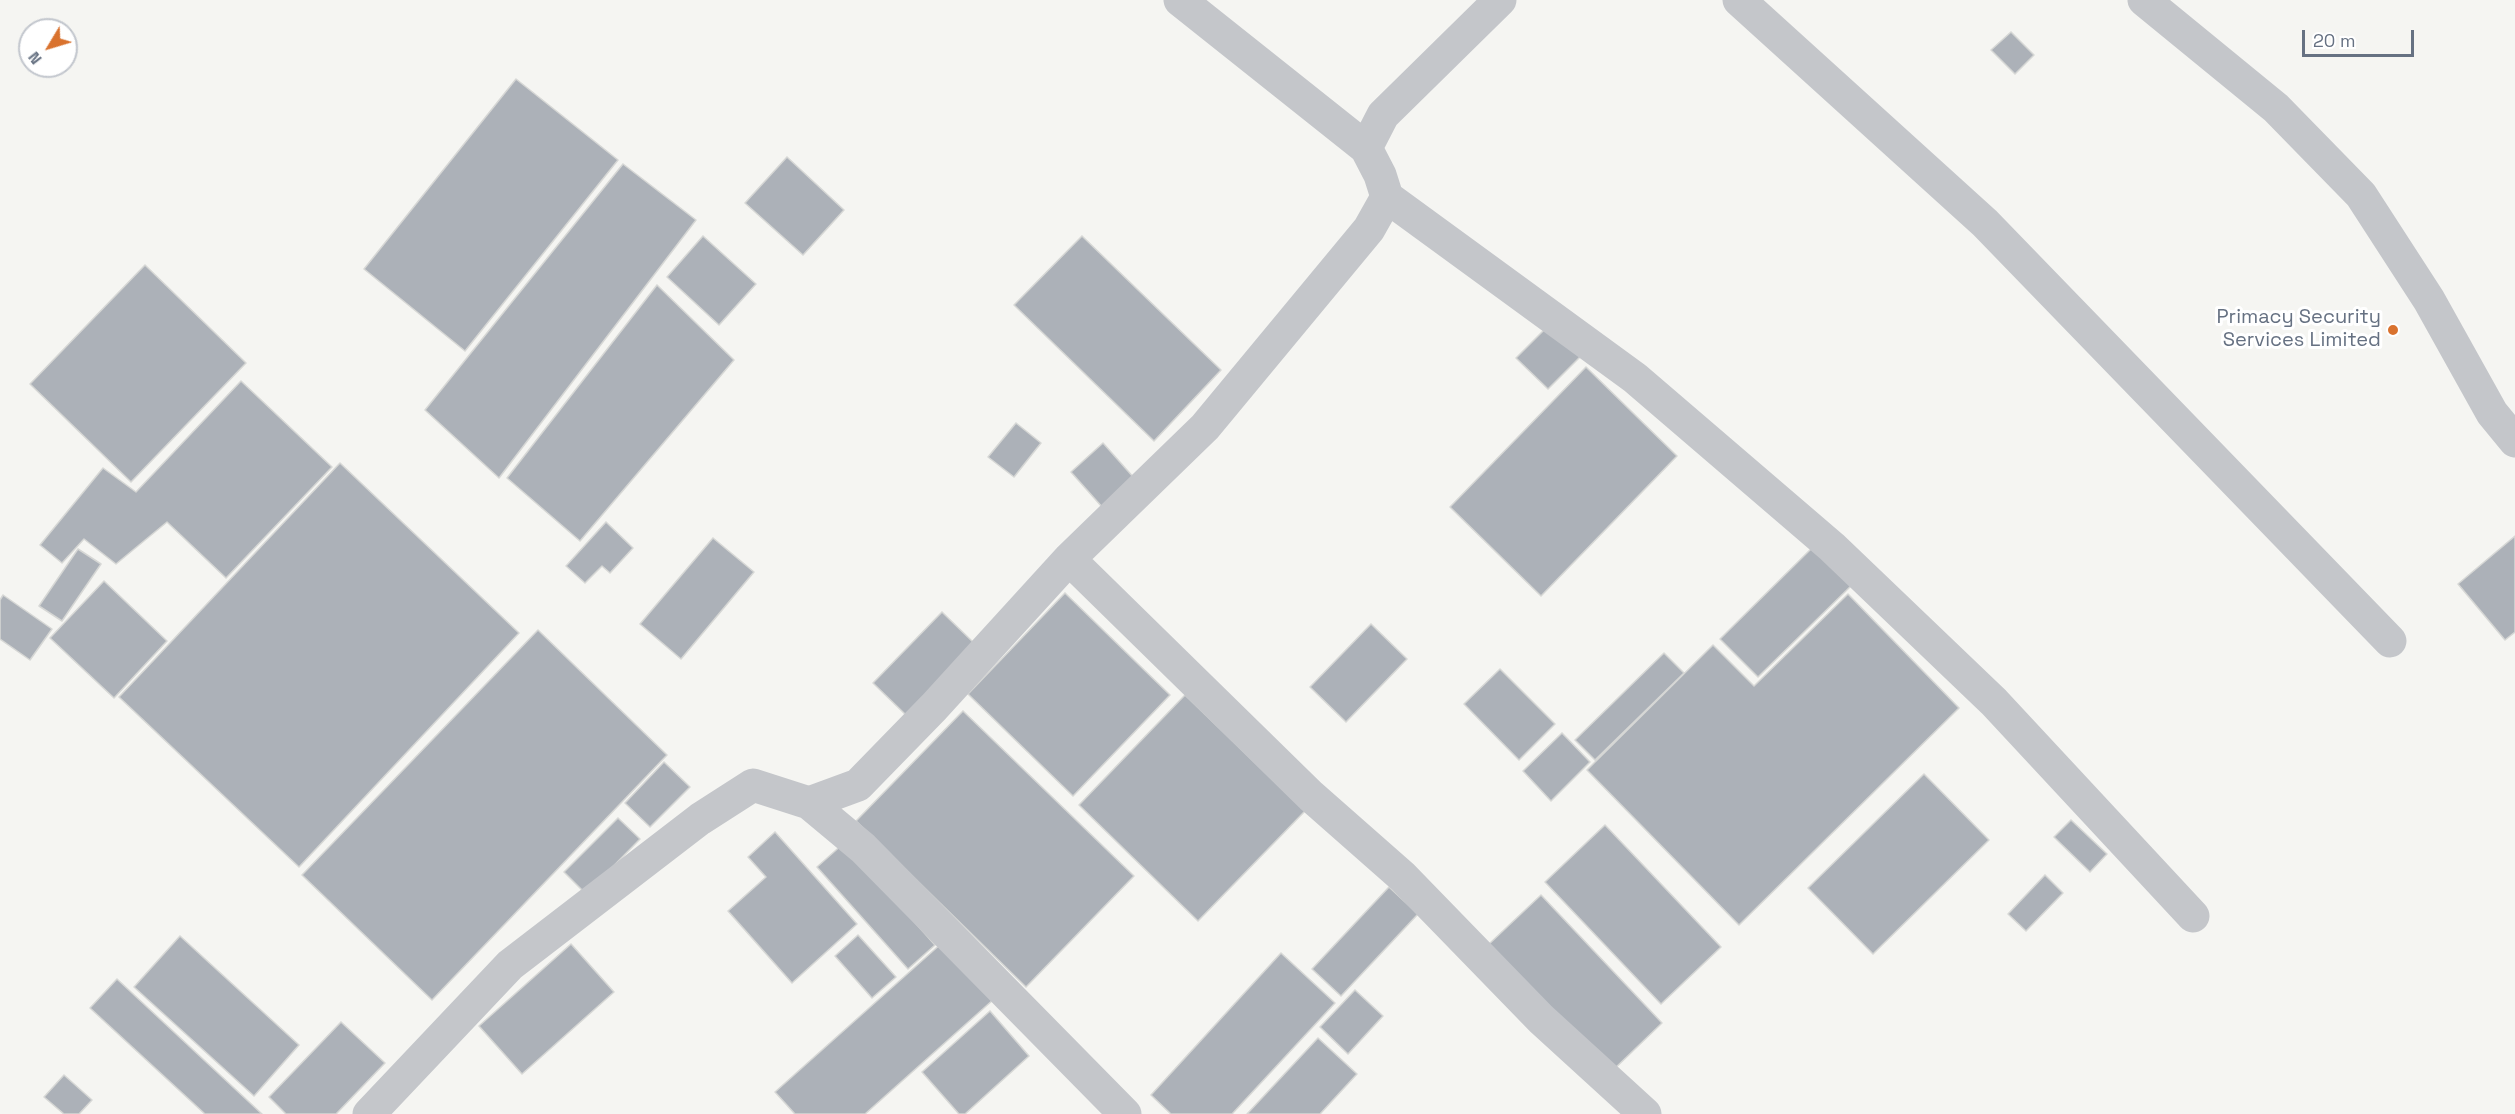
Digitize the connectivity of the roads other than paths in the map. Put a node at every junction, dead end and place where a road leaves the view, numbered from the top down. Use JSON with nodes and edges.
{"nodes":[{"id":1,"x":1180,"y":0,"type":"edge"},
{"id":2,"x":1500,"y":0,"type":"edge"},
{"id":3,"x":1739,"y":0,"type":"edge"},
{"id":4,"x":2144,"y":0,"type":"edge"},
{"id":5,"x":1366,"y":148,"type":"junction"},
{"id":6,"x":1388,"y":197,"type":"junction"},
{"id":7,"x":2515,"y":441,"type":"edge"},
{"id":8,"x":1069,"y":559,"type":"junction"},
{"id":9,"x":2390,"y":641,"type":"dead end"},
{"id":10,"x":810,"y":802,"type":"junction"},
{"id":11,"x":2193,"y":916,"type":"dead end"},
{"id":12,"x":369,"y":1114,"type":"edge"},
{"id":13,"x":1125,"y":1114,"type":"edge"},
{"id":14,"x":1645,"y":1114,"type":"edge"}],
"edges":[{"from":1,"to":5,"type":"street"},
{"from":2,"to":5,"type":"street"},
{"from":3,"to":9,"type":"street"},
{"from":4,"to":7,"type":"street"},
{"from":5,"to":6,"type":"street"},
{"from":6,"to":8,"type":"street"},
{"from":6,"to":11,"type":"street"},
{"from":8,"to":10,"type":"street"},
{"from":8,"to":14,"type":"street"},
{"from":10,"to":12,"type":"street"},
{"from":10,"to":13,"type":"street"}]}
